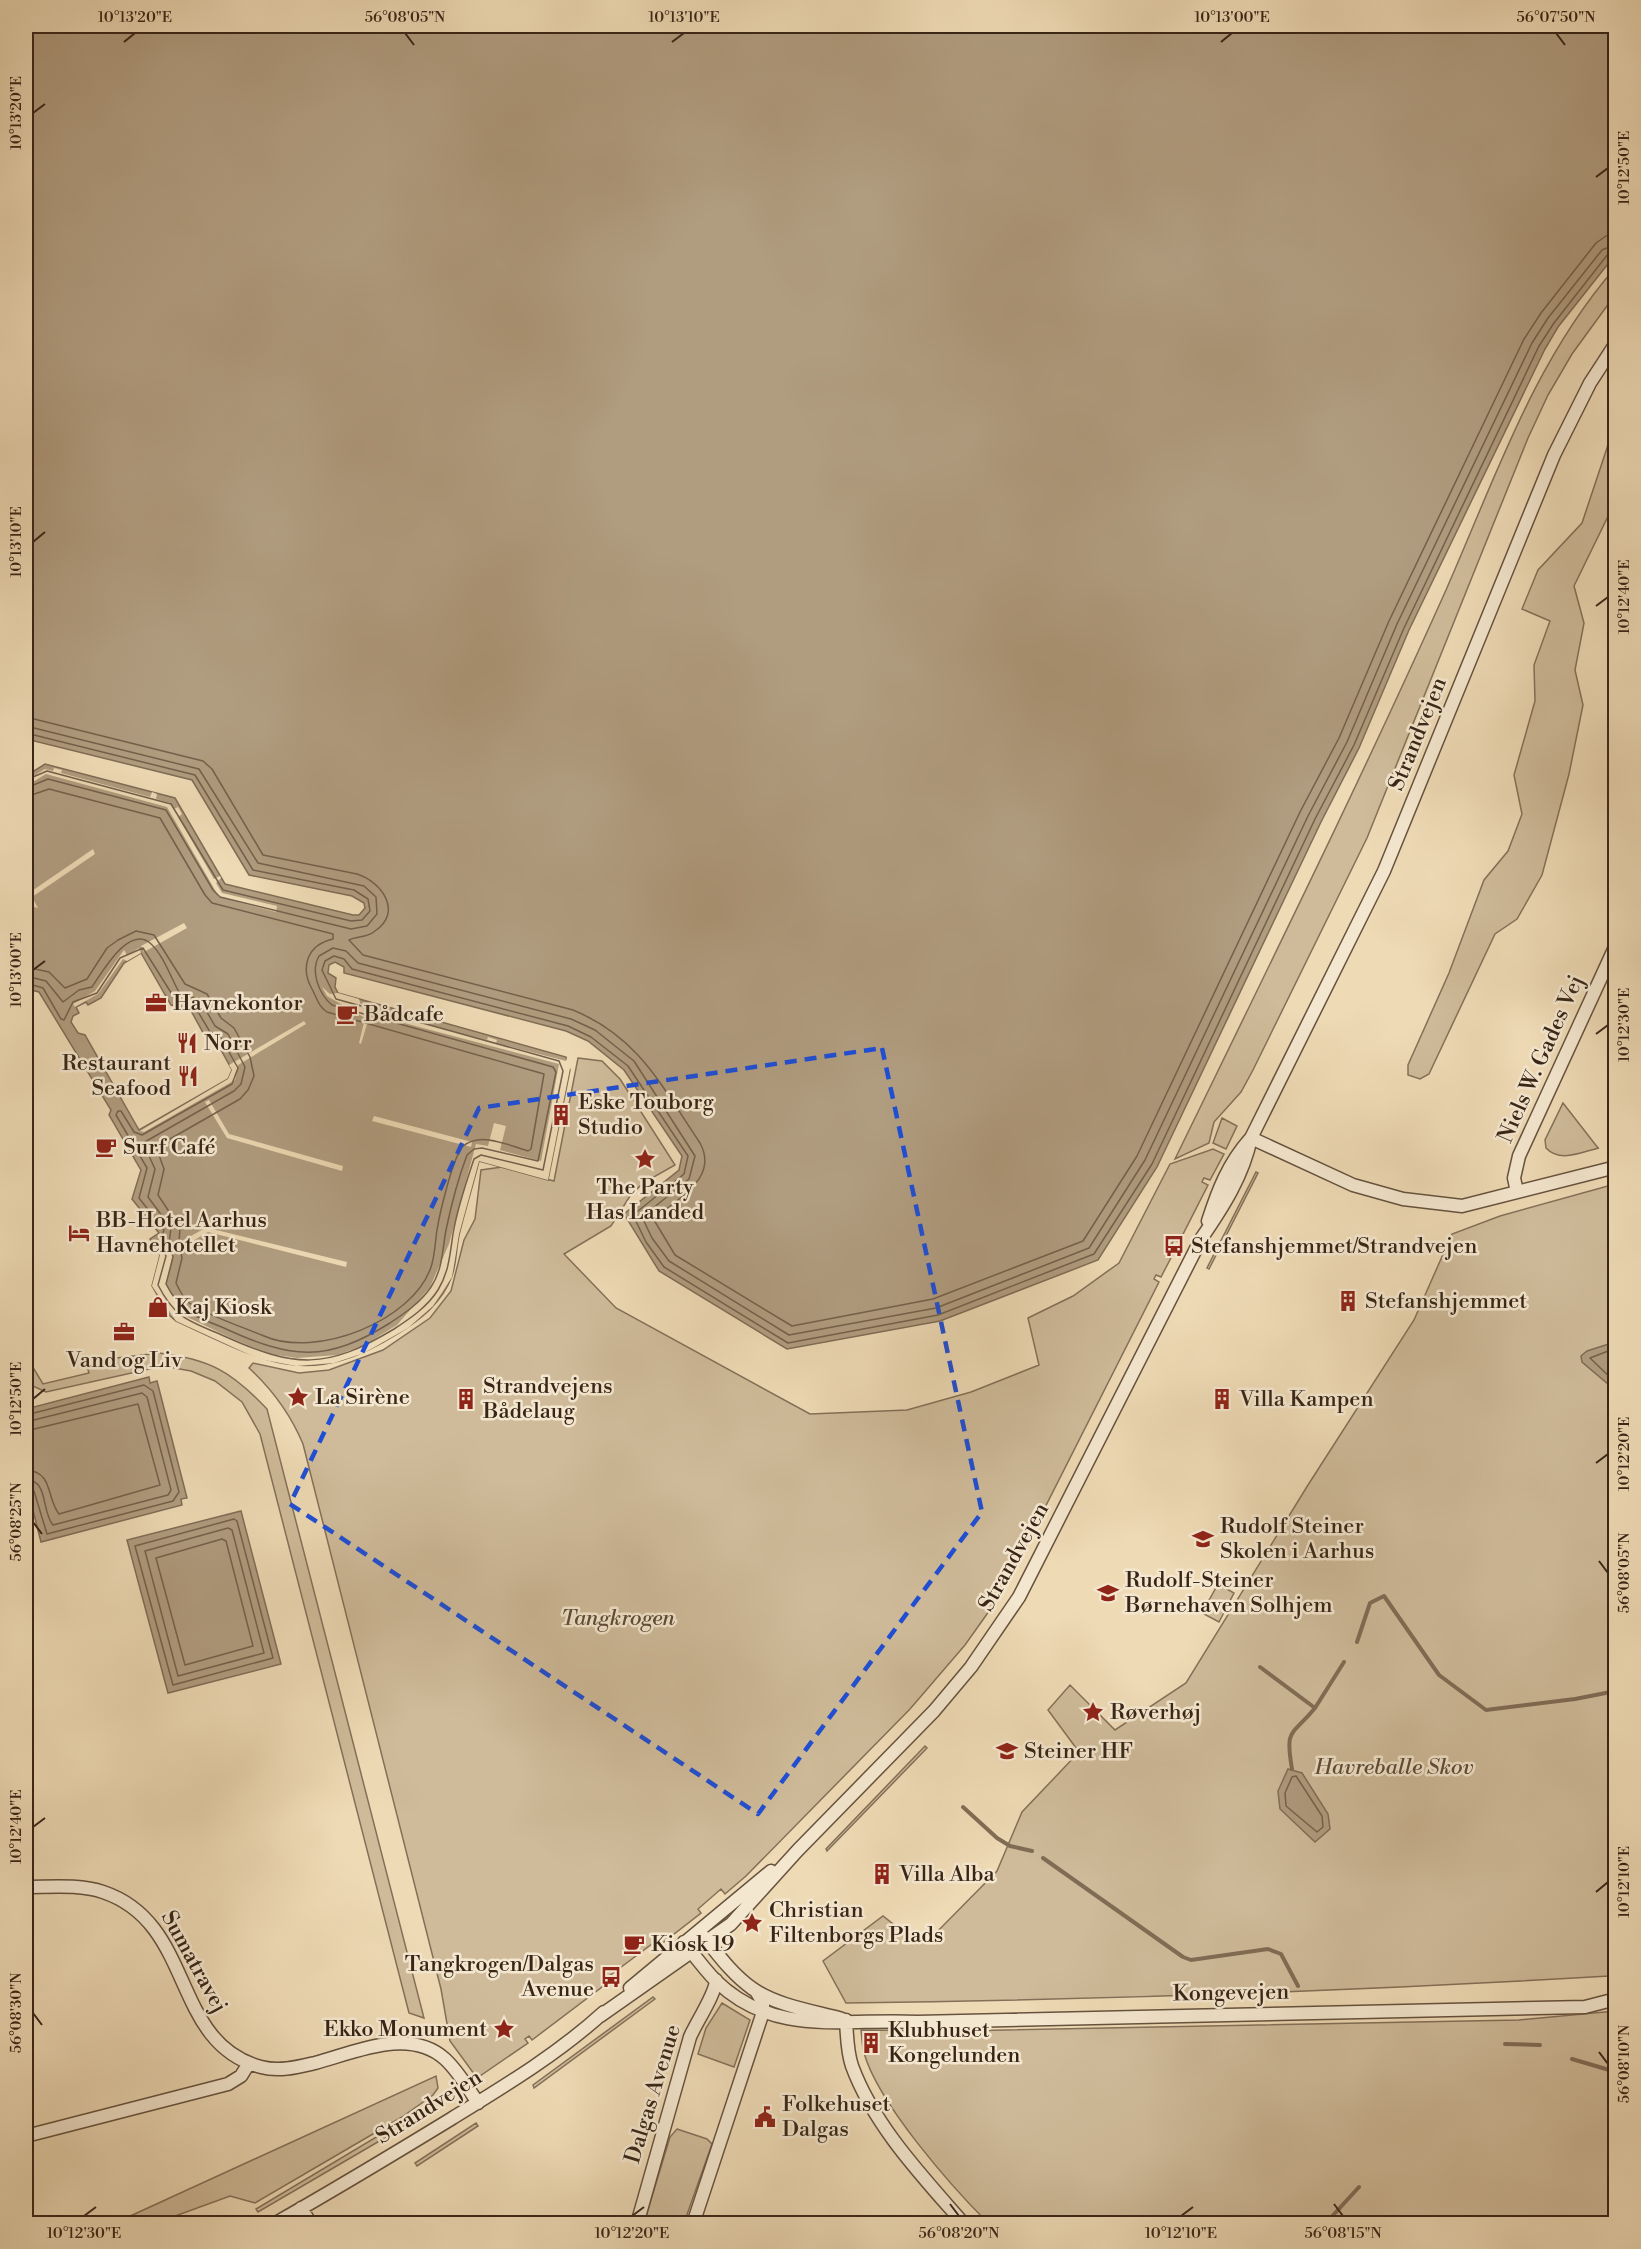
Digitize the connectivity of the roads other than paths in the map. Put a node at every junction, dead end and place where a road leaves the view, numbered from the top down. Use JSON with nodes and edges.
{"nodes":[{"id":1,"x":1616,"y":343,"type":"edge"},
{"id":2,"x":1616,"y":945,"type":"edge"},
{"id":3,"x":1251,"y":1138,"type":"junction"},
{"id":4,"x":1616,"y":1167,"type":"edge"},
{"id":5,"x":1517,"y":1192,"type":"junction"},
{"id":6,"x":798,"y":1850,"type":"junction"},
{"id":7,"x":26,"y":1887,"type":"edge"},
{"id":8,"x":698,"y":1930,"type":"junction"},
{"id":9,"x":684,"y":1942,"type":"junction"},
{"id":10,"x":708,"y":1942,"type":"junction"},
{"id":11,"x":693,"y":1953,"type":"junction"},
{"id":12,"x":716,"y":1980,"type":"junction"},
{"id":13,"x":756,"y":1990,"type":"junction"},
{"id":14,"x":1616,"y":1999,"type":"edge"},
{"id":15,"x":763,"y":2012,"type":"junction"},
{"id":16,"x":600,"y":2016,"type":"junction"},
{"id":17,"x":846,"y":2020,"type":"junction"},
{"id":18,"x":249,"y":2062,"type":"junction"},
{"id":19,"x":478,"y":2103,"type":"junction"},
{"id":20,"x":26,"y":2136,"type":"edge"},
{"id":21,"x":302,"y":2208,"type":"junction"},
{"id":22,"x":274,"y":2223,"type":"edge"},
{"id":23,"x":311,"y":2223,"type":"edge"},
{"id":24,"x":637,"y":2223,"type":"edge"},
{"id":25,"x":693,"y":2223,"type":"edge"},
{"id":26,"x":964,"y":2223,"type":"edge"}],
"edges":[{"from":1,"to":3,"type":"street","name":"Strandvejen"},
{"from":2,"to":5,"type":"street","name":"Niels W. Gades Vej"},
{"from":3,"to":5,"type":"street"},
{"from":3,"to":6,"type":"street","name":"Strandvejen"},
{"from":4,"to":5,"type":"street"},
{"from":6,"to":8,"type":"street","name":"Strandvejen"},
{"from":6,"to":10,"type":"street","name":"Strandvejen"},
{"from":7,"to":18,"type":"street","name":"Sumatravej"},
{"from":8,"to":9,"type":"street","name":"Strandvejen"},
{"from":8,"to":10,"type":"street"},
{"from":9,"to":11,"type":"street"},
{"from":9,"to":16,"type":"street","name":"Strandvejen"},
{"from":10,"to":11,"type":"street","name":"Strandvejen"},
{"from":10,"to":13,"type":"street"},
{"from":11,"to":12,"type":"street"},
{"from":11,"to":16,"type":"street","name":"Strandvejen"},
{"from":12,"to":15,"type":"street"},
{"from":12,"to":24,"type":"street","name":"Dalgas Avenue"},
{"from":13,"to":15,"type":"street"},
{"from":13,"to":17,"type":"street"},
{"from":14,"to":17,"type":"street","name":"Kongevejen"},
{"from":15,"to":17,"type":"street"},
{"from":15,"to":25,"type":"street"},
{"from":16,"to":19,"type":"street","name":"Strandvejen"},
{"from":17,"to":26,"type":"street"},
{"from":18,"to":19,"type":"street","name":"Sumatravej"},
{"from":18,"to":20,"type":"street"},
{"from":19,"to":21,"type":"street","name":"Strandvejen"},
{"from":21,"to":22,"type":"street","name":"Strandvejen"},
{"from":21,"to":23,"type":"street"}]}
